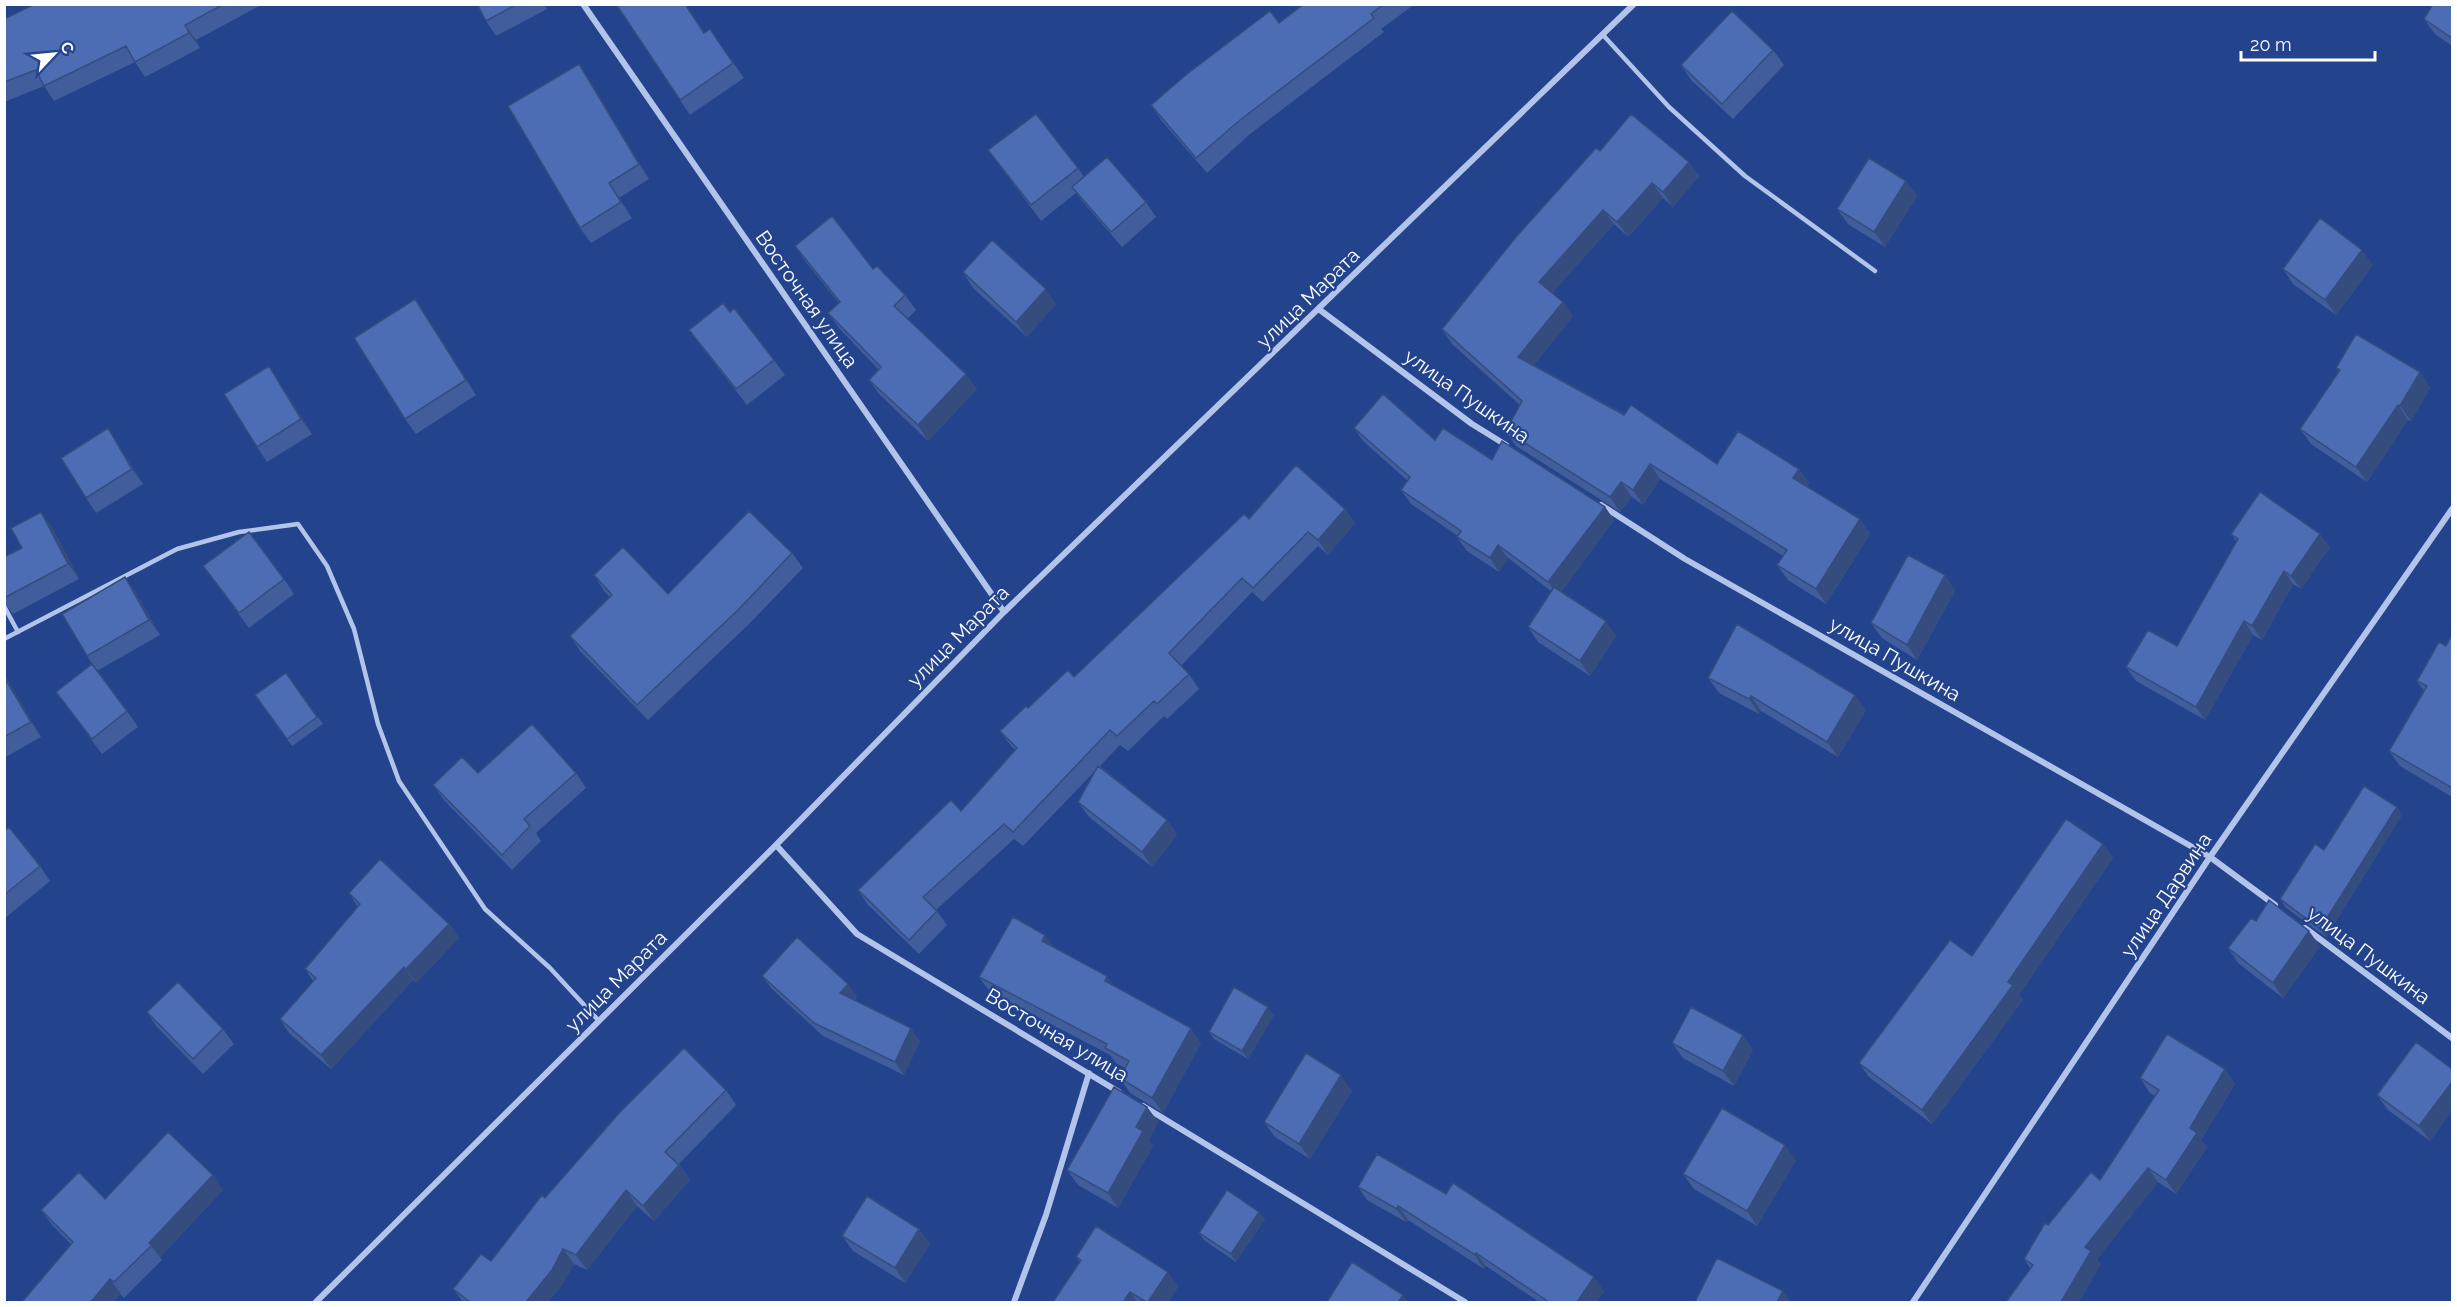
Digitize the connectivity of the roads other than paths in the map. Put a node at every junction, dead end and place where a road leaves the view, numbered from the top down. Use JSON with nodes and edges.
{"nodes":[{"id":1,"x":583,"y":4,"type":"edge"},
{"id":2,"x":1634,"y":4,"type":"edge"},
{"id":3,"x":1603,"y":35,"type":"junction"},
{"id":4,"x":1875,"y":271,"type":"dead end"},
{"id":5,"x":1320,"y":310,"type":"junction"},
{"id":6,"x":1513,"y":450,"type":"edge"},
{"id":7,"x":1594,"y":501,"type":"edge"},
{"id":8,"x":2452,"y":509,"type":"edge"},
{"id":9,"x":4,"y":606,"type":"edge"},
{"id":10,"x":1004,"y":612,"type":"junction"},
{"id":11,"x":18,"y":632,"type":"junction"},
{"id":12,"x":4,"y":639,"type":"edge"},
{"id":13,"x":776,"y":845,"type":"junction"},
{"id":14,"x":2210,"y":857,"type":"junction"},
{"id":15,"x":2286,"y":914,"type":"edge"},
{"id":16,"x":2296,"y":921,"type":"edge"},
{"id":17,"x":599,"y":1021,"type":"junction"},
{"id":18,"x":2452,"y":1038,"type":"edge"},
{"id":19,"x":1089,"y":1073,"type":"junction"},
{"id":20,"x":1129,"y":1098,"type":"edge"},
{"id":21,"x":1140,"y":1104,"type":"edge"},
{"id":22,"x":316,"y":1302,"type":"edge"},
{"id":23,"x":1014,"y":1302,"type":"edge"},
{"id":24,"x":1464,"y":1302,"type":"edge"},
{"id":25,"x":1913,"y":1302,"type":"edge"}],
"edges":[{"from":1,"to":10,"type":"street","name":"Восточная улица"},
{"from":2,"to":3,"type":"street","name":"улица Марата"},
{"from":3,"to":4,"type":"lane"},
{"from":3,"to":5,"type":"street","name":"улица Марата"},
{"from":5,"to":6,"type":"street","name":"улица Пушкина"},
{"from":5,"to":10,"type":"street","name":"улица Марата"},
{"from":7,"to":14,"type":"street","name":"улица Пушкина"},
{"from":8,"to":14,"type":"street","name":"улица Дарвина"},
{"from":9,"to":11,"type":"lane"},
{"from":10,"to":13,"type":"street","name":"улица Марата"},
{"from":11,"to":12,"type":"lane"},
{"from":11,"to":17,"type":"lane"},
{"from":13,"to":17,"type":"street","name":"улица Марата"},
{"from":13,"to":19,"type":"street","name":"Восточная улица"},
{"from":14,"to":15,"type":"street","name":"улица Пушкина"},
{"from":14,"to":25,"type":"street","name":"улица Дарвина"},
{"from":16,"to":18,"type":"street","name":"улица Пушкина"},
{"from":17,"to":22,"type":"street","name":"улица Марата"},
{"from":19,"to":20,"type":"street","name":"Восточная улица"},
{"from":19,"to":23,"type":"street"},
{"from":21,"to":24,"type":"street","name":"Восточная улица"}]}
